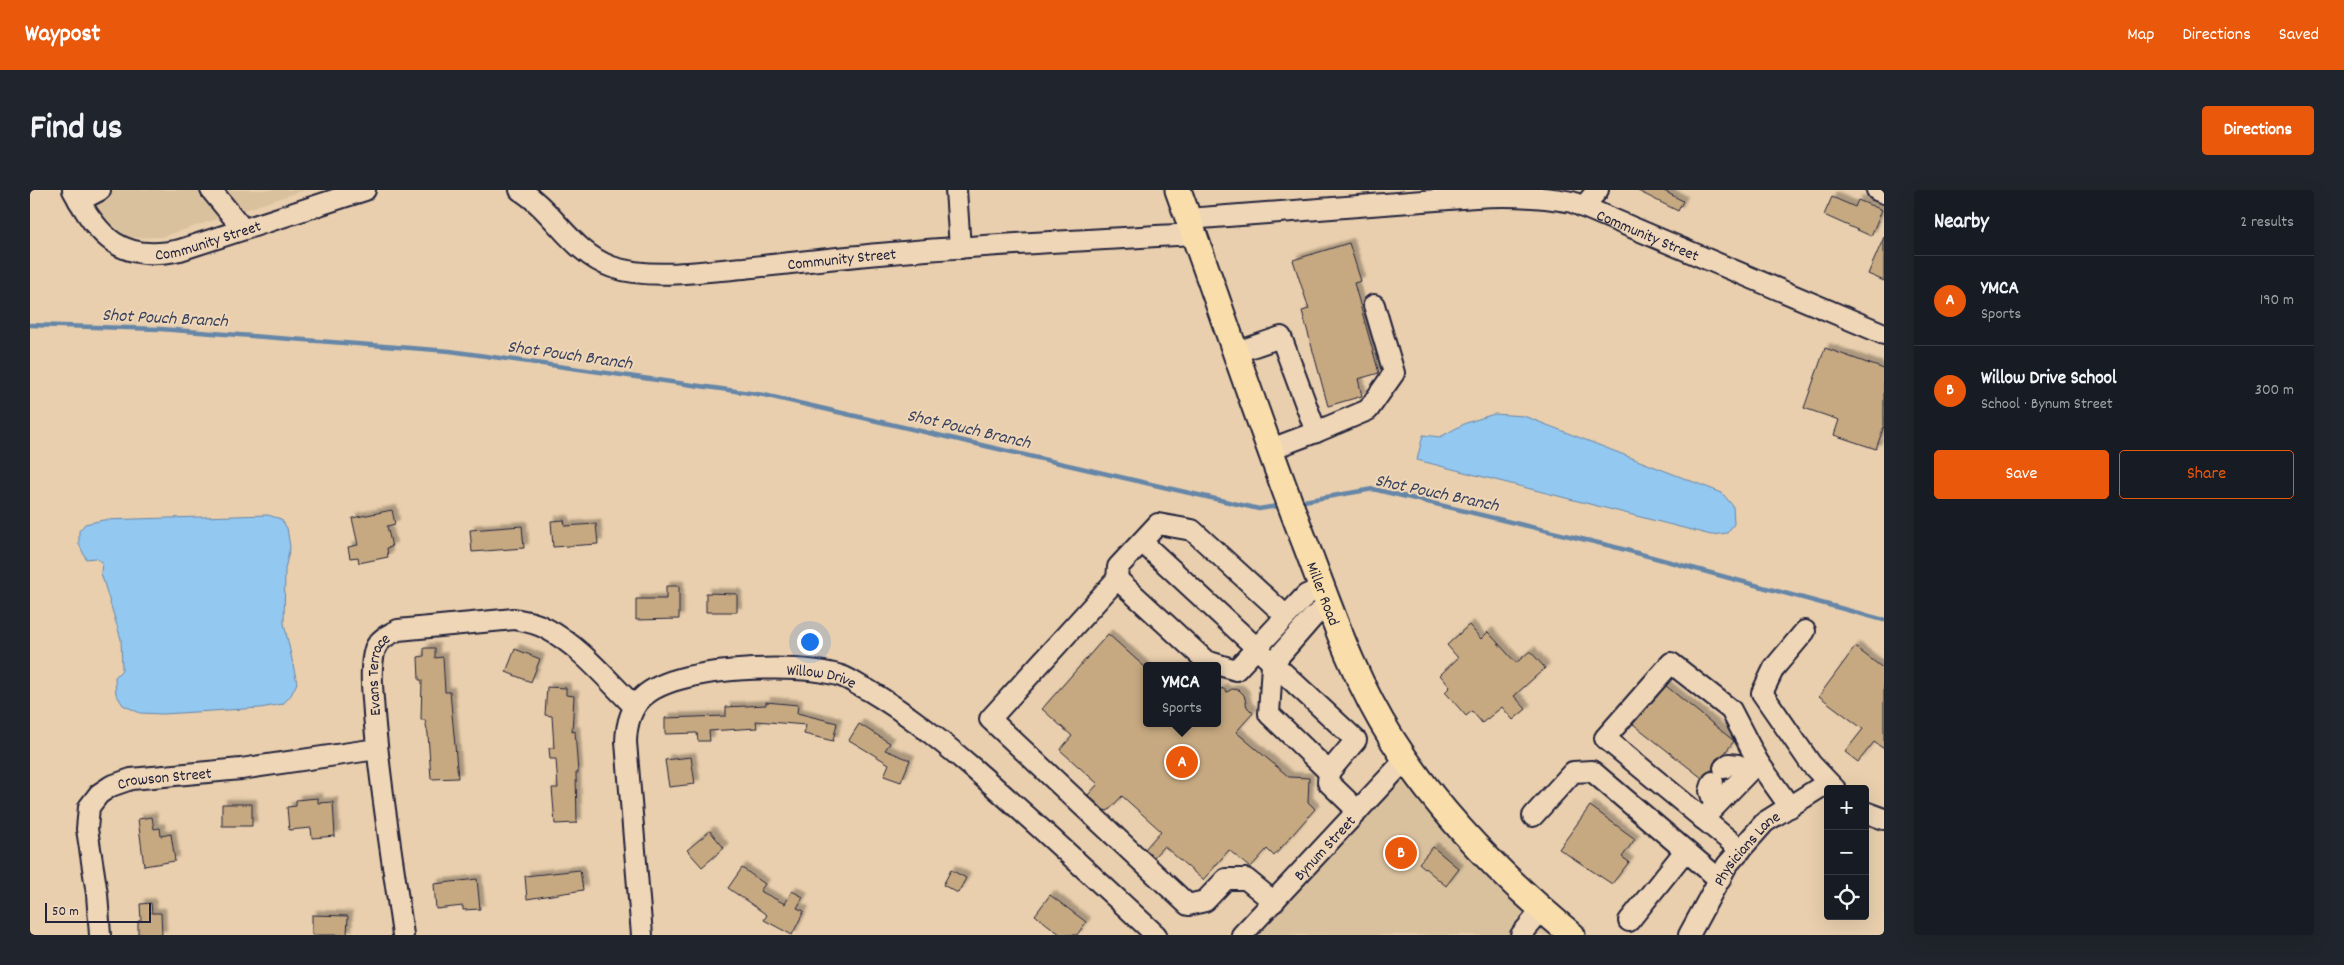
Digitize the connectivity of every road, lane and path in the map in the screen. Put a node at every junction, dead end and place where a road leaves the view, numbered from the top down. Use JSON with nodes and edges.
{"nodes":[{"id":1,"x":100,"y":190,"type":"edge"},
{"id":2,"x":211,"y":190,"type":"edge"},
{"id":3,"x":365,"y":190,"type":"edge"},
{"id":4,"x":520,"y":190,"type":"edge"},
{"id":5,"x":956,"y":190,"type":"edge"},
{"id":6,"x":1178,"y":190,"type":"edge"},
{"id":7,"x":1598,"y":190,"type":"edge"},
{"id":8,"x":1877,"y":190,"type":"edge"},
{"id":9,"x":1884,"y":193,"type":"edge"},
{"id":10,"x":76,"y":195,"type":"edge"},
{"id":11,"x":1414,"y":196,"type":"edge"},
{"id":12,"x":1583,"y":207,"type":"junction"},
{"id":13,"x":1191,"y":226,"type":"junction"},
{"id":14,"x":243,"y":228,"type":"junction"},
{"id":15,"x":960,"y":248,"type":"junction"},
{"id":16,"x":1374,"y":306,"type":"dead end"},
{"id":17,"x":1884,"y":334,"type":"edge"},
{"id":18,"x":1237,"y":352,"type":"junction"},
{"id":19,"x":1316,"y":432,"type":"junction"},
{"id":20,"x":1271,"y":449,"type":"junction"},
{"id":21,"x":1142,"y":542,"type":"junction"},
{"id":22,"x":1117,"y":579,"type":"junction"},
{"id":23,"x":1325,"y":597,"type":"junction"},
{"id":24,"x":1286,"y":616,"type":"junction"},
{"id":25,"x":1805,"y":631,"type":"dead end"},
{"id":26,"x":1256,"y":649,"type":"junction"},
{"id":27,"x":1209,"y":662,"type":"edge"},
{"id":28,"x":1272,"y":664,"type":"junction"},
{"id":29,"x":1221,"y":666,"type":"edge"},
{"id":30,"x":634,"y":706,"type":"junction"},
{"id":31,"x":377,"y":749,"type":"junction"},
{"id":32,"x":1405,"y":760,"type":"junction"},
{"id":33,"x":1754,"y":766,"type":"junction"},
{"id":34,"x":1329,"y":772,"type":"junction"},
{"id":35,"x":1830,"y":785,"type":"edge"},
{"id":36,"x":1824,"y":790,"type":"edge"},
{"id":37,"x":1790,"y":807,"type":"junction"},
{"id":38,"x":1358,"y":811,"type":"junction"},
{"id":39,"x":1709,"y":812,"type":"junction"},
{"id":40,"x":1869,"y":813,"type":"edge"},
{"id":41,"x":1533,"y":816,"type":"dead end"},
{"id":42,"x":1884,"y":819,"type":"edge"},
{"id":43,"x":1741,"y":850,"type":"junction"},
{"id":44,"x":1685,"y":851,"type":"junction"},
{"id":45,"x":1720,"y":880,"type":"junction"},
{"id":46,"x":1274,"y":902,"type":"junction"},
{"id":47,"x":1542,"y":910,"type":"junction"},
{"id":48,"x":1629,"y":921,"type":"dead end"},
{"id":49,"x":100,"y":935,"type":"edge"},
{"id":50,"x":403,"y":935,"type":"edge"},
{"id":51,"x":642,"y":935,"type":"edge"},
{"id":52,"x":1156,"y":935,"type":"edge"},
{"id":53,"x":1242,"y":935,"type":"edge"},
{"id":54,"x":1521,"y":935,"type":"edge"},
{"id":55,"x":1572,"y":935,"type":"edge"},
{"id":56,"x":1689,"y":935,"type":"edge"}],
"edges":[{"from":1,"to":10,"type":"street"},
{"from":2,"to":14,"type":"street"},
{"from":3,"to":14,"type":"street","name":"Community Street"},
{"from":4,"to":15,"type":"street","name":"Community Street"},
{"from":5,"to":15,"type":"street"},
{"from":6,"to":13,"type":"main road","name":"Miller Road"},
{"from":7,"to":12,"type":"street"},
{"from":8,"to":9,"type":"street"},
{"from":10,"to":14,"type":"street","name":"Community Street"},
{"from":11,"to":12,"type":"street","name":"Community Street"},
{"from":11,"to":13,"type":"street","name":"Community Street"},
{"from":12,"to":17,"type":"street","name":"Community Street"},
{"from":13,"to":15,"type":"street","name":"Community Street"},
{"from":13,"to":18,"type":"main road","name":"Miller Road"},
{"from":16,"to":19,"type":"street"},
{"from":18,"to":19,"type":"street"},
{"from":18,"to":20,"type":"main road","name":"Miller Road"},
{"from":19,"to":20,"type":"street"},
{"from":20,"to":23,"type":"main road","name":"Miller Road"},
{"from":21,"to":22,"type":"street"},
{"from":21,"to":24,"type":"street"},
{"from":21,"to":26,"type":"street"},
{"from":22,"to":27,"type":"street"},
{"from":22,"to":46,"type":"street"},
{"from":23,"to":24,"type":"street"},
{"from":23,"to":28,"type":"street"},
{"from":23,"to":32,"type":"main road","name":"Miller Road"},
{"from":24,"to":26,"type":"street"},
{"from":25,"to":35,"type":"street"},
{"from":26,"to":28,"type":"street"},
{"from":26,"to":29,"type":"street"},
{"from":28,"to":34,"type":"street"},
{"from":28,"to":34,"type":"street"},
{"from":30,"to":31,"type":"street","name":"Evans Terrace"},
{"from":30,"to":51,"type":"street","name":"Willow Drive"},
{"from":30,"to":52,"type":"street","name":"Willow Drive"},
{"from":31,"to":49,"type":"street","name":"Crowson Street"},
{"from":31,"to":50,"type":"street","name":"Evans Terrace"},
{"from":32,"to":38,"type":"street","name":"Bynum Street"},
{"from":32,"to":47,"type":"main road","name":"Miller Road"},
{"from":33,"to":37,"type":"street"},
{"from":33,"to":39,"type":"street"},
{"from":33,"to":39,"type":"street"},
{"from":33,"to":39,"type":"street"},
{"from":34,"to":38,"type":"street"},
{"from":36,"to":37,"type":"street","name":"Physicians Lane"},
{"from":37,"to":43,"type":"street","name":"Physicians Lane"},
{"from":38,"to":46,"type":"street","name":"Bynum Street"},
{"from":39,"to":43,"type":"street"},
{"from":40,"to":42,"type":"street"},
{"from":41,"to":44,"type":"street"},
{"from":43,"to":45,"type":"street","name":"Physicians Lane"},
{"from":44,"to":45,"type":"street"},
{"from":44,"to":48,"type":"street"},
{"from":45,"to":56,"type":"street","name":"Physicians Lane"},
{"from":46,"to":53,"type":"street","name":"Bynum Street"},
{"from":47,"to":54,"type":"street"},
{"from":47,"to":55,"type":"main road","name":"Miller Road"}]}
